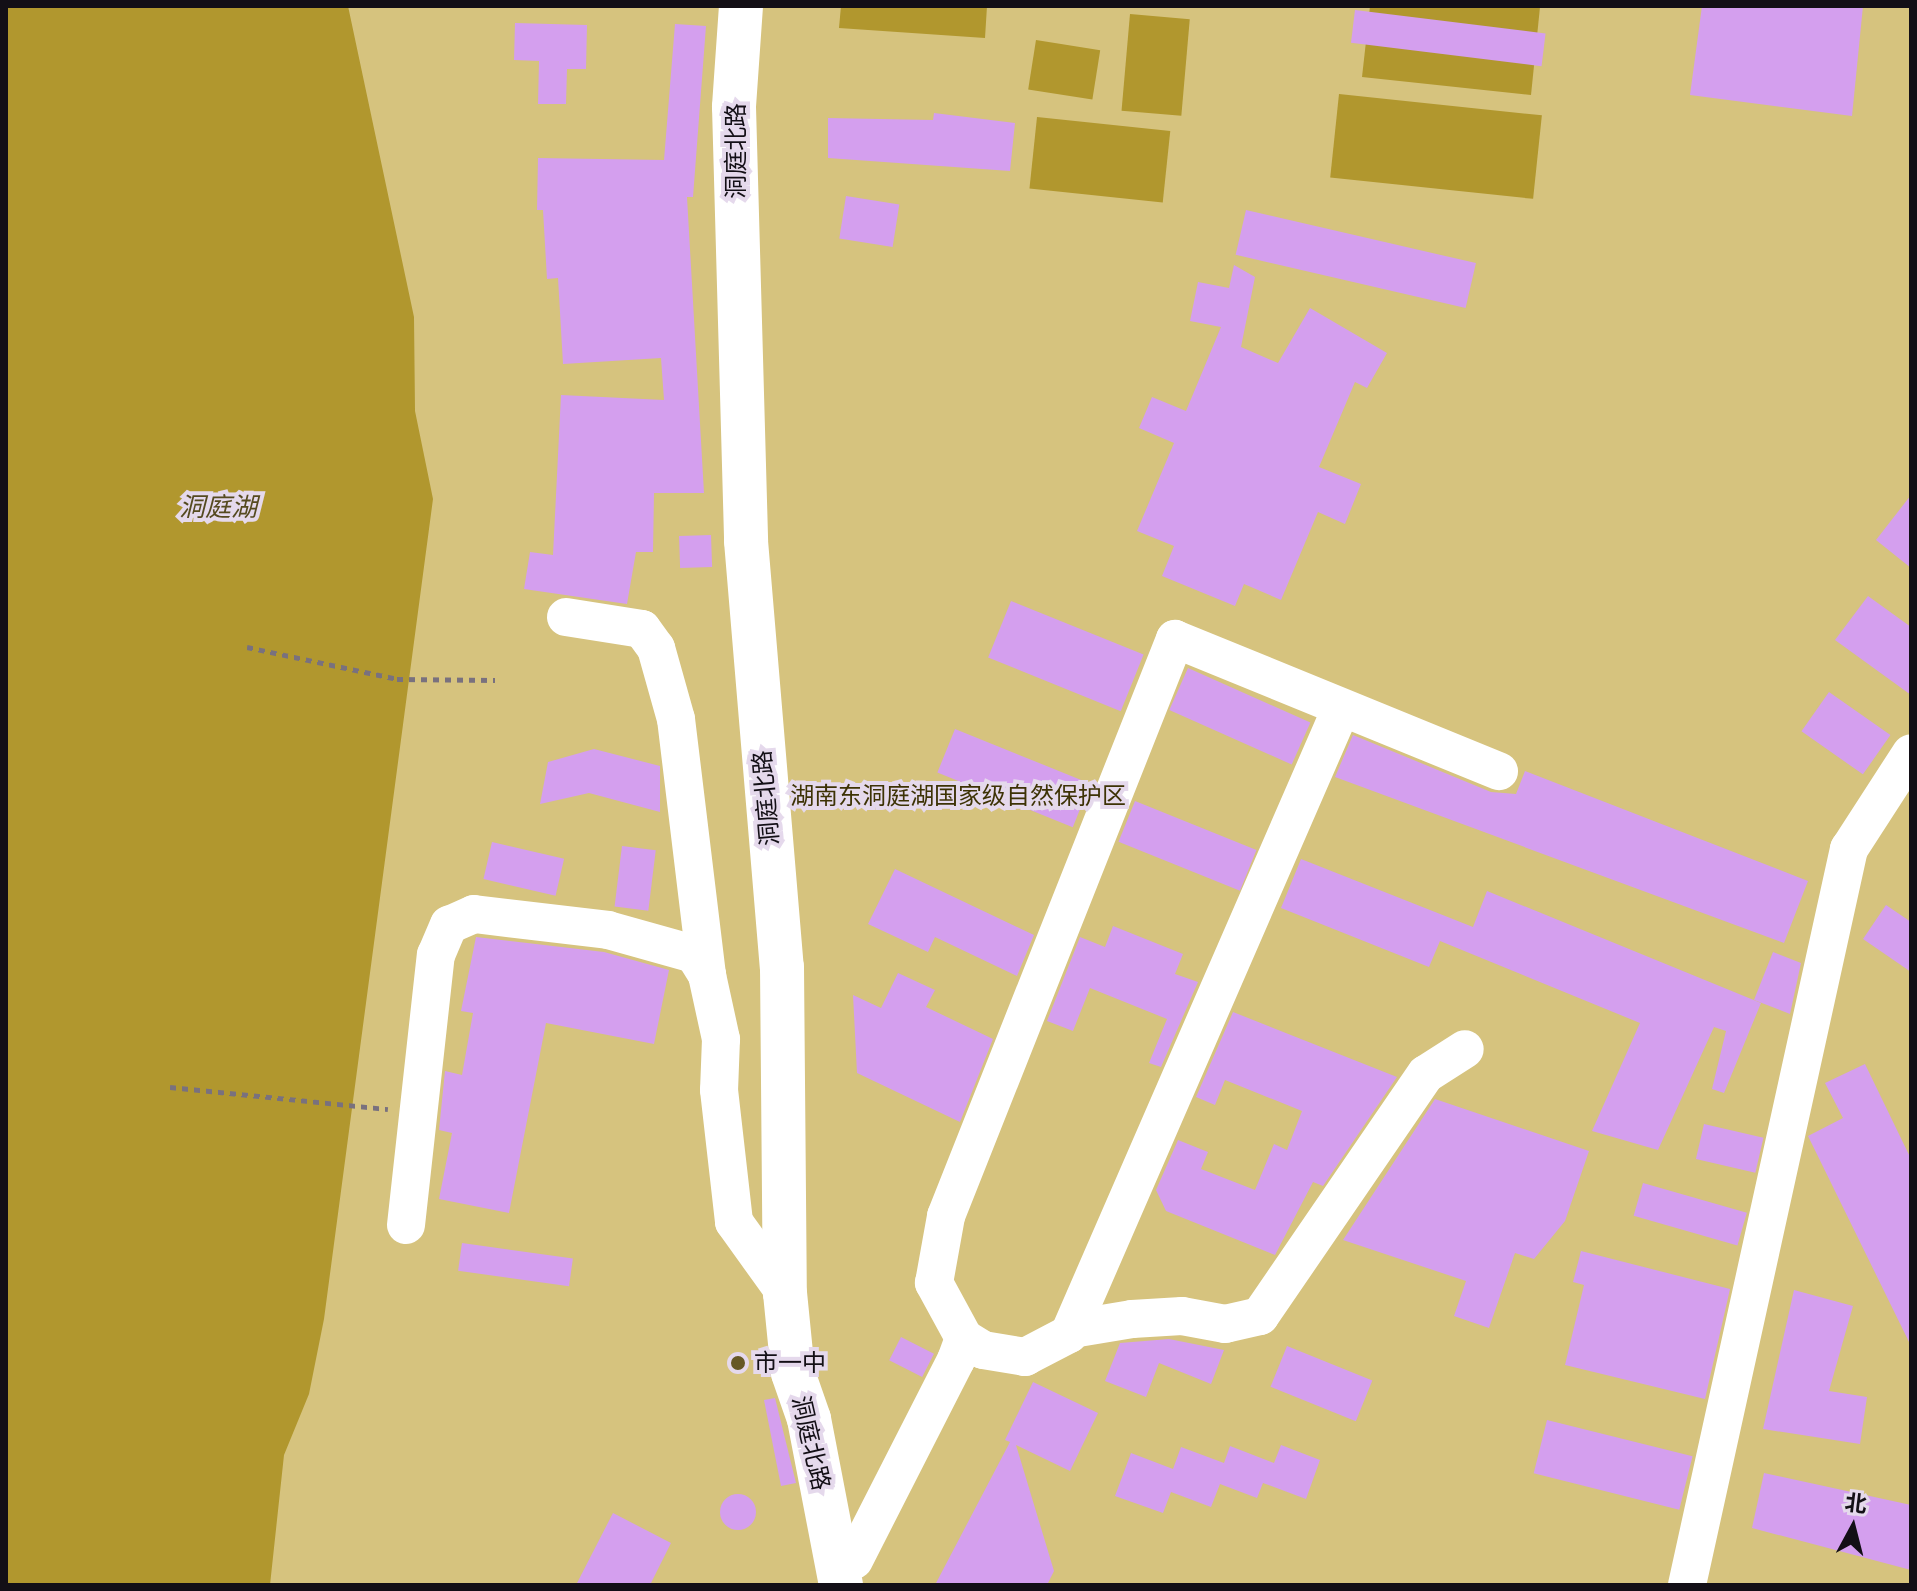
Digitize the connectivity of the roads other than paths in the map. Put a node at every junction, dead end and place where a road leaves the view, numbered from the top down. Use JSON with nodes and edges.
{"nodes":[{"id":1,"x":741,"y":6,"type":"edge"},
{"id":2,"x":757,"y":6,"type":"edge"},
{"id":3,"x":566,"y":617,"type":"dead end"},
{"id":4,"x":1340,"y":711,"type":"junction"},
{"id":5,"x":1911,"y":753,"type":"edge"},
{"id":6,"x":1499,"y":771,"type":"dead end"},
{"id":7,"x":707,"y":975,"type":"junction"},
{"id":8,"x":1465,"y":1049,"type":"dead end"},
{"id":9,"x":406,"y":1225,"type":"dead end"},
{"id":10,"x":785,"y":1293,"type":"junction"},
{"id":11,"x":1072,"y":1329,"type":"junction"},
{"id":12,"x":964,"y":1338,"type":"junction"},
{"id":13,"x":850,"y":1577,"type":"edge"},
{"id":14,"x":1687,"y":1585,"type":"edge"}],
"edges":[{"from":1,"to":10,"type":"main road","name":"洞庭北路"},
{"from":2,"to":13,"type":"main road","name":"洞庭北路"},
{"from":3,"to":7,"type":"street"},
{"from":4,"to":6,"type":"street"},
{"from":4,"to":11,"type":"street"},
{"from":4,"to":12,"type":"street"},
{"from":5,"to":14,"type":"street"},
{"from":7,"to":9,"type":"street"},
{"from":7,"to":10,"type":"street"},
{"from":8,"to":11,"type":"street"},
{"from":10,"to":13,"type":"main road","name":"洞庭北路"},
{"from":11,"to":12,"type":"street"},
{"from":12,"to":13,"type":"street"}]}
